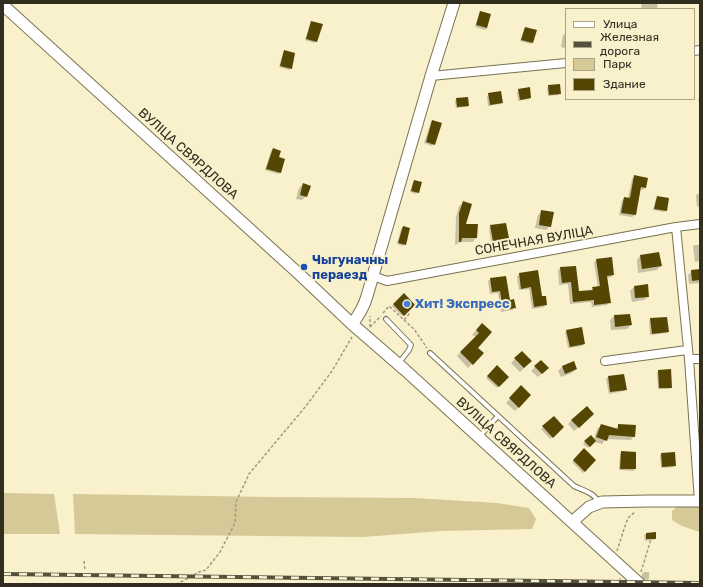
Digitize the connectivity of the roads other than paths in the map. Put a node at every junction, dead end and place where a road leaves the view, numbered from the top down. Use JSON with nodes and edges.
{"nodes":[{"id":1,"x":454,"y":3,"type":"edge"},
{"id":2,"x":3,"y":5,"type":"edge"},
{"id":3,"x":565,"y":63,"type":"edge"},
{"id":4,"x":431,"y":76,"type":"junction"},
{"id":5,"x":700,"y":224,"type":"edge"},
{"id":6,"x":676,"y":227,"type":"junction"},
{"id":7,"x":373,"y":276,"type":"junction"},
{"id":8,"x":386,"y":319,"type":"dead end"},
{"id":9,"x":352,"y":324,"type":"junction"},
{"id":10,"x":687,"y":350,"type":"junction"},
{"id":11,"x":430,"y":353,"type":"road end"},
{"id":12,"x":688,"y":359,"type":"junction"},
{"id":13,"x":700,"y":359,"type":"edge"},
{"id":14,"x":605,"y":361,"type":"dead end"},
{"id":15,"x":398,"y":364,"type":"junction"},
{"id":16,"x":498,"y":416,"type":"junction"},
{"id":17,"x":479,"y":437,"type":"junction"},
{"id":18,"x":699,"y":501,"type":"edge"},
{"id":19,"x":598,"y":503,"type":"junction"},
{"id":20,"x":572,"y":522,"type":"junction"},
{"id":21,"x":640,"y":584,"type":"edge"}],
"edges":[{"from":1,"to":4,"type":"street"},
{"from":2,"to":9,"type":"street","name":"ВУЛІЦА СВЯРДЛОВА"},
{"from":3,"to":4,"type":"street"},
{"from":4,"to":7,"type":"street"},
{"from":5,"to":6,"type":"street","name":"СОНЕЧНАЯ ВУЛІЦА"},
{"from":6,"to":7,"type":"street","name":"СОНЕЧНАЯ ВУЛІЦА"},
{"from":6,"to":10,"type":"street"},
{"from":7,"to":9,"type":"street"},
{"from":8,"to":15,"type":"lane"},
{"from":9,"to":15,"type":"street","name":"ВУЛІЦА СВЯРДЛОВА"},
{"from":10,"to":12,"type":"street"},
{"from":10,"to":14,"type":"street"},
{"from":11,"to":16,"type":"lane"},
{"from":12,"to":13,"type":"street"},
{"from":12,"to":18,"type":"street"},
{"from":15,"to":17,"type":"street","name":"ВУЛІЦА СВЯРДЛОВА"},
{"from":16,"to":17,"type":"lane"},
{"from":16,"to":19,"type":"lane"},
{"from":17,"to":20,"type":"street","name":"ВУЛІЦА СВЯРДЛОВА"},
{"from":18,"to":19,"type":"street"},
{"from":19,"to":20,"type":"street"},
{"from":20,"to":21,"type":"street","name":"ВУЛІЦА СВЯРДЛОВА"}]}
